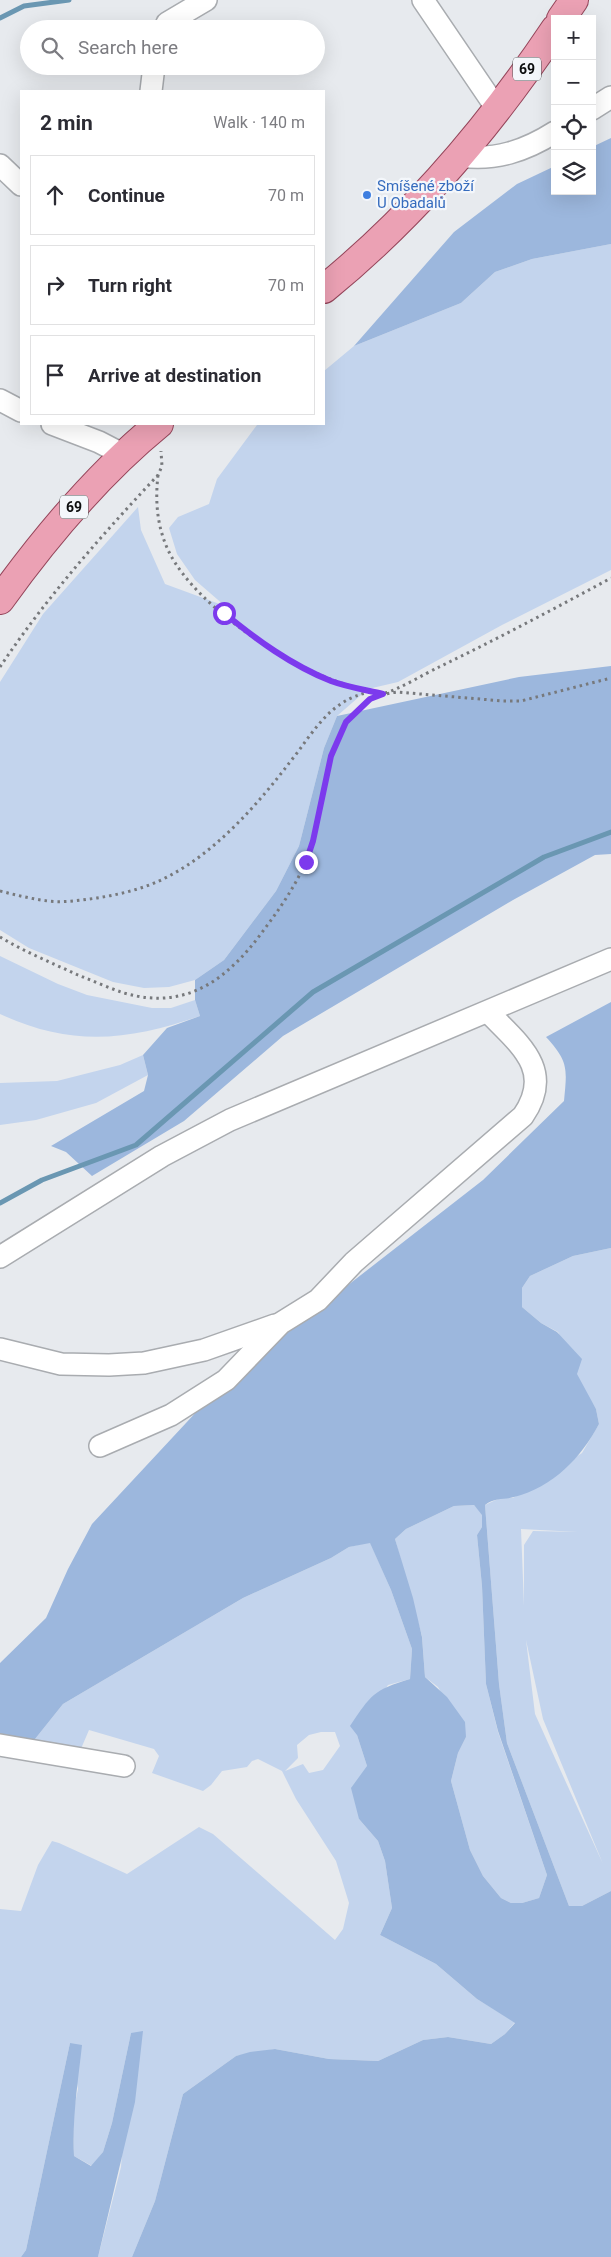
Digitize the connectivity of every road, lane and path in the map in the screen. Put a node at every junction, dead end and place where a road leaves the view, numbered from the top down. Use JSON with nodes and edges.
{"nodes":[{"id":1,"x":206,"y":0,"type":"edge"},
{"id":2,"x":423,"y":0,"type":"edge"},
{"id":3,"x":171,"y":20,"type":"edge"},
{"id":4,"x":551,"y":34,"type":"edge"},
{"id":5,"x":153,"y":75,"type":"edge"},
{"id":6,"x":151,"y":90,"type":"edge"},
{"id":7,"x":611,"y":97,"type":"edge"},
{"id":8,"x":596,"y":106,"type":"edge"},
{"id":9,"x":497,"y":110,"type":"junction"},
{"id":10,"x":551,"y":134,"type":"edge"},
{"id":11,"x":460,"y":156,"type":"junction"},
{"id":12,"x":0,"y":165,"type":"edge"},
{"id":13,"x":20,"y":184,"type":"edge"},
{"id":14,"x":325,"y":288,"type":"edge"},
{"id":15,"x":0,"y":400,"type":"edge"},
{"id":16,"x":20,"y":410,"type":"edge"},
{"id":17,"x":55,"y":425,"type":"edge"},
{"id":18,"x":151,"y":426,"type":"edge"},
{"id":19,"x":124,"y":455,"type":"junction"},
{"id":20,"x":158,"y":475,"type":"junction"},
{"id":21,"x":611,"y":578,"type":"edge"},
{"id":22,"x":0,"y":600,"type":"edge"},
{"id":23,"x":0,"y":667,"type":"edge"},
{"id":24,"x":611,"y":678,"type":"edge"},
{"id":25,"x":373,"y":691,"type":"junction"},
{"id":26,"x":383,"y":694,"type":"junction"},
{"id":27,"x":0,"y":891,"type":"edge"},
{"id":28,"x":0,"y":937,"type":"edge"},
{"id":29,"x":611,"y":959,"type":"edge"},
{"id":30,"x":488,"y":1012,"type":"junction"},
{"id":31,"x":0,"y":1257,"type":"edge"},
{"id":32,"x":282,"y":1323,"type":"junction"},
{"id":33,"x":0,"y":1349,"type":"edge"},
{"id":34,"x":100,"y":1446,"type":"dead end"},
{"id":35,"x":0,"y":1745,"type":"edge"},
{"id":36,"x":124,"y":1766,"type":"dead end"}],
"edges":[{"from":1,"to":3,"type":"street"},
{"from":2,"to":9,"type":"street"},
{"from":4,"to":9,"type":"main road","number":"69"},
{"from":5,"to":6,"type":"street"},
{"from":7,"to":8,"type":"street"},
{"from":9,"to":11,"type":"main road","number":"69"},
{"from":10,"to":11,"type":"street"},
{"from":11,"to":14,"type":"main road","number":"69"},
{"from":12,"to":13,"type":"street"},
{"from":15,"to":16,"type":"street"},
{"from":17,"to":19,"type":"street"},
{"from":18,"to":19,"type":"main road","number":"69"},
{"from":18,"to":20,"type":"path"},
{"from":19,"to":22,"type":"main road","number":"69"},
{"from":20,"to":23,"type":"path"},
{"from":20,"to":25,"type":"path"},
{"from":21,"to":26,"type":"path"},
{"from":24,"to":26,"type":"path"},
{"from":25,"to":26,"type":"path"},
{"from":25,"to":27,"type":"path"},
{"from":26,"to":28,"type":"path"},
{"from":29,"to":30,"type":"street"},
{"from":30,"to":31,"type":"street"},
{"from":30,"to":32,"type":"street"},
{"from":32,"to":33,"type":"street"},
{"from":32,"to":34,"type":"street"},
{"from":35,"to":36,"type":"street"}]}
